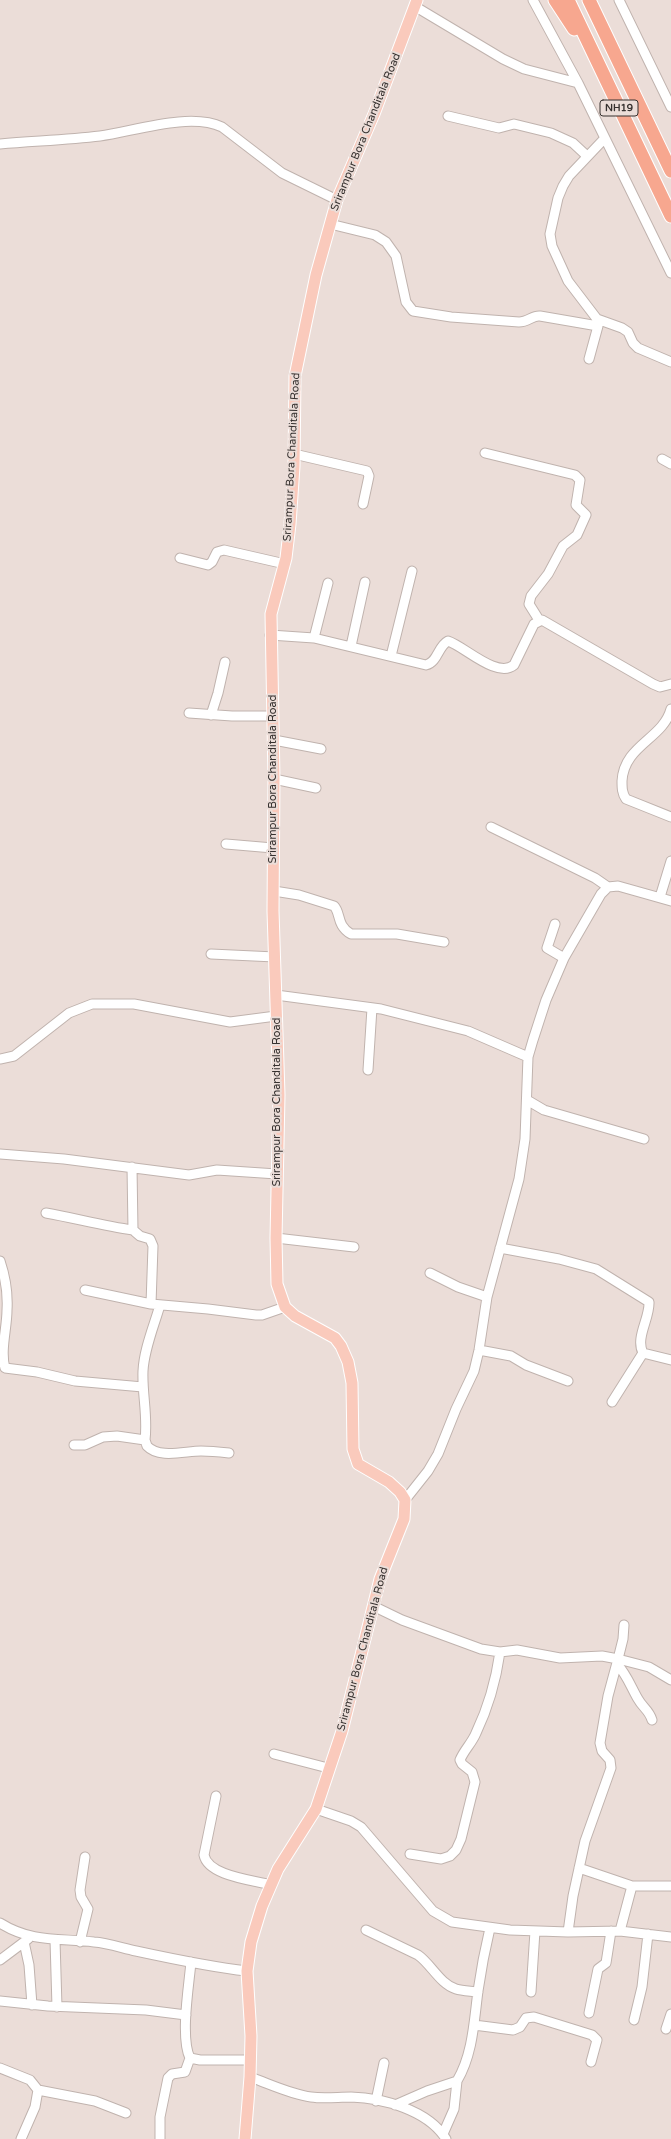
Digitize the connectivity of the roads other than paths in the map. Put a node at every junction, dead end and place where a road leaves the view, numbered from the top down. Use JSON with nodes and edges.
{"nodes":[{"id":1,"x":533,"y":0,"type":"edge"},
{"id":2,"x":555,"y":0,"type":"edge"},
{"id":3,"x":568,"y":0,"type":"edge"},
{"id":4,"x":589,"y":0,"type":"edge"},
{"id":5,"x":619,"y":0,"type":"edge"},
{"id":6,"x":416,"y":4,"type":"edge"},
{"id":7,"x":603,"y":74,"type":"junction"},
{"id":8,"x":578,"y":83,"type":"junction"},
{"id":9,"x":671,"y":107,"type":"edge"},
{"id":10,"x":448,"y":116,"type":"dead end"},
{"id":11,"x":605,"y":138,"type":"junction"},
{"id":12,"x":0,"y":144,"type":"edge"},
{"id":13,"x":587,"y":156,"type":"junction"},
{"id":14,"x":671,"y":171,"type":"edge"},
{"id":15,"x":337,"y":200,"type":"junction"},
{"id":16,"x":671,"y":216,"type":"edge"},
{"id":17,"x":330,"y":224,"type":"junction"},
{"id":18,"x":671,"y":273,"type":"edge"},
{"id":19,"x":597,"y":322,"type":"junction"},
{"id":20,"x":589,"y":359,"type":"dead end"},
{"id":21,"x":671,"y":362,"type":"edge"},
{"id":22,"x":486,"y":453,"type":"dead end"},
{"id":23,"x":294,"y":454,"type":"junction"},
{"id":24,"x":662,"y":459,"type":"dead end"},
{"id":25,"x":671,"y":464,"type":"edge"},
{"id":26,"x":363,"y":504,"type":"dead end"},
{"id":27,"x":180,"y":558,"type":"dead end"},
{"id":28,"x":285,"y":564,"type":"junction"},
{"id":29,"x":412,"y":571,"type":"dead end"},
{"id":30,"x":364,"y":582,"type":"dead end"},
{"id":31,"x":328,"y":583,"type":"dead end"},
{"id":32,"x":539,"y":620,"type":"junction"},
{"id":33,"x":270,"y":635,"type":"junction"},
{"id":34,"x":314,"y":638,"type":"junction"},
{"id":35,"x":351,"y":646,"type":"junction"},
{"id":36,"x":391,"y":656,"type":"junction"},
{"id":37,"x":225,"y":662,"type":"dead end"},
{"id":38,"x":671,"y":684,"type":"edge"},
{"id":39,"x":671,"y":709,"type":"edge"},
{"id":40,"x":189,"y":713,"type":"dead end"},
{"id":41,"x":211,"y":715,"type":"junction"},
{"id":42,"x":273,"y":716,"type":"junction"},
{"id":43,"x":274,"y":740,"type":"junction"},
{"id":44,"x":321,"y":749,"type":"dead end"},
{"id":45,"x":274,"y":779,"type":"junction"},
{"id":46,"x":316,"y":788,"type":"dead end"},
{"id":47,"x":671,"y":817,"type":"edge"},
{"id":48,"x":490,"y":827,"type":"dead end"},
{"id":49,"x":226,"y":844,"type":"dead end"},
{"id":50,"x":273,"y":848,"type":"junction"},
{"id":51,"x":671,"y":861,"type":"edge"},
{"id":52,"x":608,"y":887,"type":"junction"},
{"id":53,"x":274,"y":891,"type":"junction"},
{"id":54,"x":660,"y":896,"type":"junction"},
{"id":55,"x":671,"y":901,"type":"edge"},
{"id":56,"x":555,"y":924,"type":"dead end"},
{"id":57,"x":444,"y":942,"type":"dead end"},
{"id":58,"x":211,"y":954,"type":"dead end"},
{"id":59,"x":275,"y":957,"type":"junction"},
{"id":60,"x":564,"y":958,"type":"junction"},
{"id":61,"x":276,"y":995,"type":"junction"},
{"id":62,"x":372,"y":1008,"type":"junction"},
{"id":63,"x":276,"y":1016,"type":"junction"},
{"id":64,"x":528,"y":1057,"type":"junction"},
{"id":65,"x":0,"y":1059,"type":"edge"},
{"id":66,"x":368,"y":1070,"type":"dead end"},
{"id":67,"x":527,"y":1100,"type":"junction"},
{"id":68,"x":644,"y":1139,"type":"dead end"},
{"id":69,"x":0,"y":1154,"type":"edge"},
{"id":70,"x":132,"y":1167,"type":"junction"},
{"id":71,"x":277,"y":1174,"type":"junction"},
{"id":72,"x":46,"y":1212,"type":"dead end"},
{"id":73,"x":133,"y":1230,"type":"junction"},
{"id":74,"x":276,"y":1238,"type":"junction"},
{"id":75,"x":354,"y":1247,"type":"dead end"},
{"id":76,"x":500,"y":1248,"type":"junction"},
{"id":77,"x":0,"y":1261,"type":"edge"},
{"id":78,"x":430,"y":1273,"type":"dead end"},
{"id":79,"x":85,"y":1290,"type":"dead end"},
{"id":80,"x":486,"y":1297,"type":"junction"},
{"id":81,"x":155,"y":1305,"type":"junction"},
{"id":82,"x":285,"y":1307,"type":"junction"},
{"id":83,"x":479,"y":1350,"type":"junction"},
{"id":84,"x":643,"y":1353,"type":"junction"},
{"id":85,"x":671,"y":1360,"type":"edge"},
{"id":86,"x":568,"y":1380,"type":"dead end"},
{"id":87,"x":144,"y":1387,"type":"junction"},
{"id":88,"x":612,"y":1402,"type":"dead end"},
{"id":89,"x":145,"y":1440,"type":"junction"},
{"id":90,"x":74,"y":1445,"type":"dead end"},
{"id":91,"x":229,"y":1453,"type":"dead end"},
{"id":92,"x":405,"y":1500,"type":"junction"},
{"id":93,"x":373,"y":1606,"type":"junction"},
{"id":94,"x":624,"y":1625,"type":"dead end"},
{"id":95,"x":500,"y":1652,"type":"junction"},
{"id":96,"x":617,"y":1662,"type":"junction"},
{"id":97,"x":671,"y":1680,"type":"edge"},
{"id":98,"x":652,"y":1720,"type":"dead end"},
{"id":99,"x":274,"y":1754,"type":"dead end"},
{"id":100,"x":328,"y":1768,"type":"junction"},
{"id":101,"x":216,"y":1796,"type":"dead end"},
{"id":102,"x":316,"y":1809,"type":"junction"},
{"id":103,"x":410,"y":1854,"type":"dead end"},
{"id":104,"x":85,"y":1857,"type":"dead end"},
{"id":105,"x":578,"y":1868,"type":"junction"},
{"id":106,"x":271,"y":1885,"type":"junction"},
{"id":107,"x":632,"y":1886,"type":"junction"},
{"id":108,"x":671,"y":1886,"type":"edge"},
{"id":109,"x":0,"y":1923,"type":"edge"},
{"id":110,"x":490,"y":1928,"type":"junction"},
{"id":111,"x":366,"y":1930,"type":"dead end"},
{"id":112,"x":535,"y":1931,"type":"junction"},
{"id":113,"x":616,"y":1931,"type":"junction"},
{"id":114,"x":568,"y":1932,"type":"junction"},
{"id":115,"x":648,"y":1934,"type":"junction"},
{"id":116,"x":671,"y":1937,"type":"edge"},
{"id":117,"x":28,"y":1940,"type":"junction"},
{"id":118,"x":55,"y":1940,"type":"junction"},
{"id":119,"x":80,"y":1942,"type":"junction"},
{"id":120,"x":0,"y":1960,"type":"edge"},
{"id":121,"x":191,"y":1962,"type":"junction"},
{"id":122,"x":247,"y":1971,"type":"junction"},
{"id":123,"x":478,"y":1992,"type":"junction"},
{"id":124,"x":531,"y":1992,"type":"dead end"},
{"id":125,"x":0,"y":2001,"type":"edge"},
{"id":126,"x":32,"y":2005,"type":"junction"},
{"id":127,"x":57,"y":2007,"type":"junction"},
{"id":128,"x":589,"y":2013,"type":"dead end"},
{"id":129,"x":671,"y":2014,"type":"edge"},
{"id":130,"x":186,"y":2015,"type":"junction"},
{"id":131,"x":634,"y":2020,"type":"dead end"},
{"id":132,"x":474,"y":2025,"type":"junction"},
{"id":133,"x":666,"y":2029,"type":"dead end"},
{"id":134,"x":190,"y":2058,"type":"junction"},
{"id":135,"x":250,"y":2060,"type":"junction"},
{"id":136,"x":591,"y":2062,"type":"dead end"},
{"id":137,"x":384,"y":2063,"type":"dead end"},
{"id":138,"x":0,"y":2068,"type":"edge"},
{"id":139,"x":250,"y":2078,"type":"junction"},
{"id":140,"x":457,"y":2081,"type":"junction"},
{"id":141,"x":38,"y":2090,"type":"junction"},
{"id":142,"x":376,"y":2101,"type":"junction"},
{"id":143,"x":395,"y":2105,"type":"junction"},
{"id":144,"x":126,"y":2113,"type":"dead end"},
{"id":145,"x":444,"y":2136,"type":"edge"},
{"id":146,"x":21,"y":2139,"type":"edge"},
{"id":147,"x":160,"y":2139,"type":"edge"},
{"id":148,"x":245,"y":2139,"type":"edge"}],
"edges":[{"from":1,"to":8,"type":"street"},
{"from":2,"to":7,"type":"highway"},
{"from":3,"to":7,"type":"highway","number":"NH19"},
{"from":4,"to":14,"type":"highway","number":"NH19"},
{"from":5,"to":9,"type":"street"},
{"from":6,"to":8,"type":"street"},
{"from":6,"to":15,"type":"main road","name":"Srirampur Bora Chanditala Road"},
{"from":7,"to":16,"type":"highway","number":"NH19"},
{"from":8,"to":11,"type":"street"},
{"from":10,"to":13,"type":"street"},
{"from":11,"to":13,"type":"street"},
{"from":11,"to":18,"type":"street"},
{"from":12,"to":15,"type":"street"},
{"from":13,"to":19,"type":"street"},
{"from":15,"to":17,"type":"main road","name":"Srirampur Bora Chanditala Road"},
{"from":17,"to":19,"type":"street"},
{"from":17,"to":23,"type":"main road","name":"Srirampur Bora Chanditala Road"},
{"from":19,"to":20,"type":"street"},
{"from":19,"to":21,"type":"street"},
{"from":22,"to":32,"type":"street"},
{"from":23,"to":26,"type":"street"},
{"from":23,"to":28,"type":"main road","name":"Srirampur Bora Chanditala Road"},
{"from":24,"to":25,"type":"street"},
{"from":27,"to":28,"type":"street"},
{"from":28,"to":33,"type":"main road","name":"Srirampur Bora Chanditala Road"},
{"from":29,"to":36,"type":"street"},
{"from":30,"to":35,"type":"street"},
{"from":31,"to":34,"type":"street"},
{"from":32,"to":36,"type":"street"},
{"from":32,"to":38,"type":"street"},
{"from":33,"to":34,"type":"street"},
{"from":33,"to":42,"type":"main road","name":"Srirampur Bora Chanditala Road"},
{"from":34,"to":35,"type":"street"},
{"from":35,"to":36,"type":"street"},
{"from":37,"to":41,"type":"street"},
{"from":39,"to":47,"type":"street"},
{"from":40,"to":41,"type":"street"},
{"from":41,"to":42,"type":"street"},
{"from":42,"to":43,"type":"main road","name":"Srirampur Bora Chanditala Road"},
{"from":43,"to":44,"type":"street"},
{"from":43,"to":45,"type":"main road","name":"Srirampur Bora Chanditala Road"},
{"from":45,"to":46,"type":"street"},
{"from":45,"to":50,"type":"main road","name":"Srirampur Bora Chanditala Road"},
{"from":48,"to":52,"type":"street"},
{"from":49,"to":50,"type":"street"},
{"from":50,"to":53,"type":"main road","name":"Srirampur Bora Chanditala Road"},
{"from":51,"to":54,"type":"street"},
{"from":52,"to":54,"type":"street"},
{"from":52,"to":60,"type":"street"},
{"from":53,"to":57,"type":"street"},
{"from":53,"to":59,"type":"main road","name":"Srirampur Bora Chanditala Road"},
{"from":54,"to":55,"type":"street"},
{"from":56,"to":60,"type":"street"},
{"from":58,"to":59,"type":"street"},
{"from":59,"to":61,"type":"main road","name":"Srirampur Bora Chanditala Road"},
{"from":60,"to":64,"type":"street"},
{"from":61,"to":62,"type":"street"},
{"from":61,"to":63,"type":"main road","name":"Srirampur Bora Chanditala Road"},
{"from":62,"to":64,"type":"street"},
{"from":62,"to":66,"type":"street"},
{"from":63,"to":65,"type":"street"},
{"from":63,"to":71,"type":"main road","name":"Srirampur Bora Chanditala Road"},
{"from":64,"to":67,"type":"street"},
{"from":67,"to":68,"type":"street"},
{"from":67,"to":76,"type":"street"},
{"from":69,"to":70,"type":"street"},
{"from":70,"to":71,"type":"street"},
{"from":70,"to":73,"type":"street"},
{"from":71,"to":74,"type":"main road","name":"Srirampur Bora Chanditala Road"},
{"from":72,"to":73,"type":"street"},
{"from":73,"to":81,"type":"street"},
{"from":74,"to":75,"type":"street"},
{"from":74,"to":82,"type":"main road","name":"Srirampur Bora Chanditala Road"},
{"from":76,"to":80,"type":"street"},
{"from":76,"to":84,"type":"street"},
{"from":77,"to":87,"type":"street"},
{"from":78,"to":80,"type":"street"},
{"from":79,"to":81,"type":"street"},
{"from":80,"to":83,"type":"street"},
{"from":81,"to":82,"type":"street"},
{"from":81,"to":87,"type":"street"},
{"from":82,"to":92,"type":"main road"},
{"from":83,"to":86,"type":"street"},
{"from":83,"to":92,"type":"street"},
{"from":84,"to":85,"type":"street"},
{"from":84,"to":88,"type":"street"},
{"from":87,"to":89,"type":"street"},
{"from":89,"to":90,"type":"street"},
{"from":89,"to":91,"type":"street"},
{"from":92,"to":93,"type":"main road","name":"Srirampur Bora Chanditala Road"},
{"from":93,"to":95,"type":"street"},
{"from":93,"to":100,"type":"main road","name":"Srirampur Bora Chanditala Road"},
{"from":94,"to":96,"type":"street"},
{"from":95,"to":96,"type":"street"},
{"from":95,"to":103,"type":"street"},
{"from":96,"to":97,"type":"street"},
{"from":96,"to":98,"type":"street"},
{"from":96,"to":105,"type":"street"},
{"from":99,"to":100,"type":"street"},
{"from":100,"to":102,"type":"main road","name":"Srirampur Bora Chanditala Road"},
{"from":101,"to":106,"type":"street"},
{"from":102,"to":106,"type":"main road","name":"Srirampur Bora Chanditala Road"},
{"from":102,"to":110,"type":"street"},
{"from":104,"to":119,"type":"street"},
{"from":105,"to":107,"type":"street"},
{"from":105,"to":114,"type":"street"},
{"from":106,"to":122,"type":"main road","name":"Srirampur Bora Chanditala Road"},
{"from":107,"to":108,"type":"street"},
{"from":107,"to":113,"type":"street"},
{"from":109,"to":117,"type":"street"},
{"from":110,"to":112,"type":"street"},
{"from":110,"to":123,"type":"street"},
{"from":111,"to":123,"type":"street"},
{"from":112,"to":114,"type":"street"},
{"from":112,"to":124,"type":"street"},
{"from":113,"to":114,"type":"street"},
{"from":113,"to":115,"type":"street"},
{"from":113,"to":128,"type":"street"},
{"from":115,"to":116,"type":"street"},
{"from":115,"to":131,"type":"street"},
{"from":117,"to":118,"type":"street"},
{"from":117,"to":120,"type":"street"},
{"from":117,"to":126,"type":"street"},
{"from":118,"to":119,"type":"street"},
{"from":118,"to":127,"type":"street"},
{"from":119,"to":121,"type":"street"},
{"from":121,"to":122,"type":"street"},
{"from":121,"to":130,"type":"street"},
{"from":122,"to":135,"type":"main road","name":"Srirampur Bora Chanditala Road"},
{"from":123,"to":132,"type":"street"},
{"from":125,"to":126,"type":"street"},
{"from":126,"to":127,"type":"street"},
{"from":127,"to":130,"type":"street"},
{"from":129,"to":133,"type":"street"},
{"from":130,"to":134,"type":"street"},
{"from":132,"to":136,"type":"street"},
{"from":132,"to":140,"type":"street"},
{"from":134,"to":135,"type":"street"},
{"from":134,"to":147,"type":"street"},
{"from":135,"to":139,"type":"main road","name":"Srirampur Bora Chanditala Road"},
{"from":137,"to":142,"type":"street"},
{"from":138,"to":141,"type":"street"},
{"from":139,"to":142,"type":"street"},
{"from":139,"to":148,"type":"main road","name":"Srirampur Bora Chanditala Road"},
{"from":140,"to":143,"type":"street"},
{"from":140,"to":145,"type":"street"},
{"from":141,"to":144,"type":"street"},
{"from":141,"to":146,"type":"street"},
{"from":142,"to":143,"type":"street"},
{"from":143,"to":145,"type":"street"}]}
